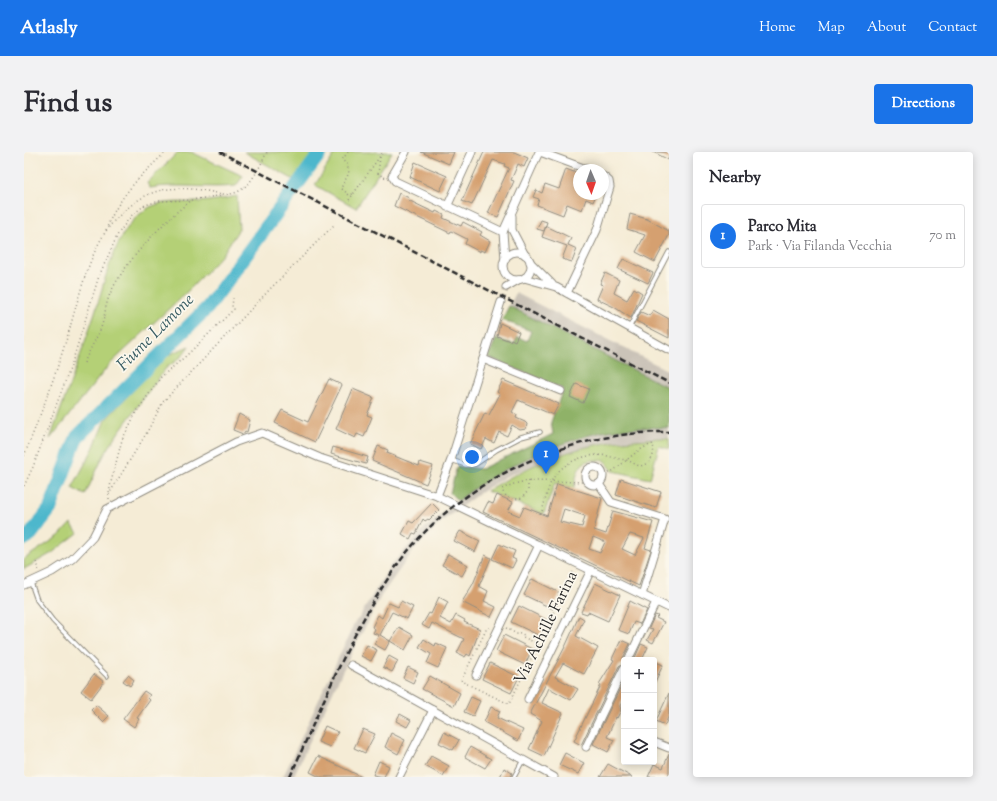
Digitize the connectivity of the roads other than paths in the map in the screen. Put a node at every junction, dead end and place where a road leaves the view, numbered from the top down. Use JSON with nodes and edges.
{"nodes":[{"id":1,"x":406,"y":152,"type":"edge"},
{"id":2,"x":472,"y":152,"type":"edge"},
{"id":3,"x":539,"y":152,"type":"edge"},
{"id":4,"x":573,"y":164,"type":"edge"},
{"id":5,"x":606,"y":200,"type":"edge"},
{"id":6,"x":447,"y":206,"type":"junction"},
{"id":7,"x":512,"y":214,"type":"junction"},
{"id":8,"x":503,"y":232,"type":"junction"},
{"id":9,"x":669,"y":252,"type":"edge"},
{"id":10,"x":525,"y":255,"type":"junction"},
{"id":11,"x":505,"y":260,"type":"junction"},
{"id":12,"x":530,"y":262,"type":"junction"},
{"id":13,"x":507,"y":276,"type":"junction"},
{"id":14,"x":521,"y":279,"type":"junction"},
{"id":15,"x":556,"y":287,"type":"junction"},
{"id":16,"x":567,"y":293,"type":"junction"},
{"id":17,"x":501,"y":302,"type":"tunnel mouth"},
{"id":18,"x":629,"y":328,"type":"junction"},
{"id":19,"x":669,"y":350,"type":"edge"},
{"id":20,"x":483,"y":360,"type":"junction"},
{"id":21,"x":560,"y":391,"type":"dead end"},
{"id":22,"x":540,"y":432,"type":"dead end"},
{"id":23,"x":451,"y":460,"type":"junction"},
{"id":24,"x":599,"y":484,"type":"junction"},
{"id":25,"x":437,"y":496,"type":"junction"},
{"id":26,"x":539,"y":545,"type":"junction"},
{"id":27,"x":591,"y":570,"type":"junction"},
{"id":28,"x":27,"y":584,"type":"edge"},
{"id":29,"x":642,"y":595,"type":"junction"},
{"id":30,"x":656,"y":602,"type":"junction"},
{"id":31,"x":669,"y":608,"type":"edge"},
{"id":32,"x":629,"y":657,"type":"edge"},
{"id":33,"x":351,"y":665,"type":"dead end"},
{"id":34,"x":621,"y":674,"type":"edge"},
{"id":35,"x":476,"y":675,"type":"dead end"},
{"id":36,"x":106,"y":676,"type":"dead end"},
{"id":37,"x":528,"y":699,"type":"dead end"},
{"id":38,"x":433,"y":710,"type":"junction"},
{"id":39,"x":657,"y":743,"type":"edge"},
{"id":40,"x":586,"y":746,"type":"dead end"},
{"id":41,"x":669,"y":748,"type":"edge"},
{"id":42,"x":523,"y":760,"type":"junction"},
{"id":43,"x":399,"y":777,"type":"edge"},
{"id":44,"x":514,"y":777,"type":"edge"},
{"id":45,"x":554,"y":777,"type":"edge"}],
"edges":[{"from":1,"to":6,"type":"street"},
{"from":2,"to":6,"type":"street"},
{"from":3,"to":4,"type":"street"},
{"from":3,"to":7,"type":"street"},
{"from":5,"to":16,"type":"street"},
{"from":6,"to":8,"type":"street"},
{"from":7,"to":8,"type":"street"},
{"from":7,"to":10,"type":"street"},
{"from":8,"to":11,"type":"street"},
{"from":9,"to":18,"type":"lane"},
{"from":10,"to":11,"type":"street"},
{"from":10,"to":12,"type":"street"},
{"from":11,"to":13,"type":"street"},
{"from":12,"to":14,"type":"street"},
{"from":12,"to":15,"type":"street"},
{"from":13,"to":14,"type":"street"},
{"from":13,"to":14,"type":"street"},
{"from":14,"to":15,"type":"street"},
{"from":15,"to":16,"type":"street"},
{"from":16,"to":18,"type":"street"},
{"from":17,"to":20,"type":"street"},
{"from":18,"to":19,"type":"street"},
{"from":20,"to":21,"type":"street"},
{"from":20,"to":23,"type":"street"},
{"from":22,"to":23,"type":"lane"},
{"from":23,"to":25,"type":"street"},
{"from":24,"to":24,"type":"street"},
{"from":24,"to":29,"type":"street"},
{"from":25,"to":26,"type":"street"},
{"from":25,"to":28,"type":"street"},
{"from":26,"to":27,"type":"street"},
{"from":26,"to":35,"type":"street"},
{"from":27,"to":29,"type":"street"},
{"from":27,"to":37,"type":"street","name":"Via Achille Farina"},
{"from":28,"to":36,"type":"lane"},
{"from":29,"to":30,"type":"street"},
{"from":30,"to":31,"type":"street"},
{"from":30,"to":32,"type":"street"},
{"from":33,"to":38,"type":"street"},
{"from":34,"to":40,"type":"street"},
{"from":38,"to":42,"type":"street"},
{"from":38,"to":43,"type":"street"},
{"from":39,"to":41,"type":"street"},
{"from":42,"to":44,"type":"lane"},
{"from":42,"to":45,"type":"street"}]}
